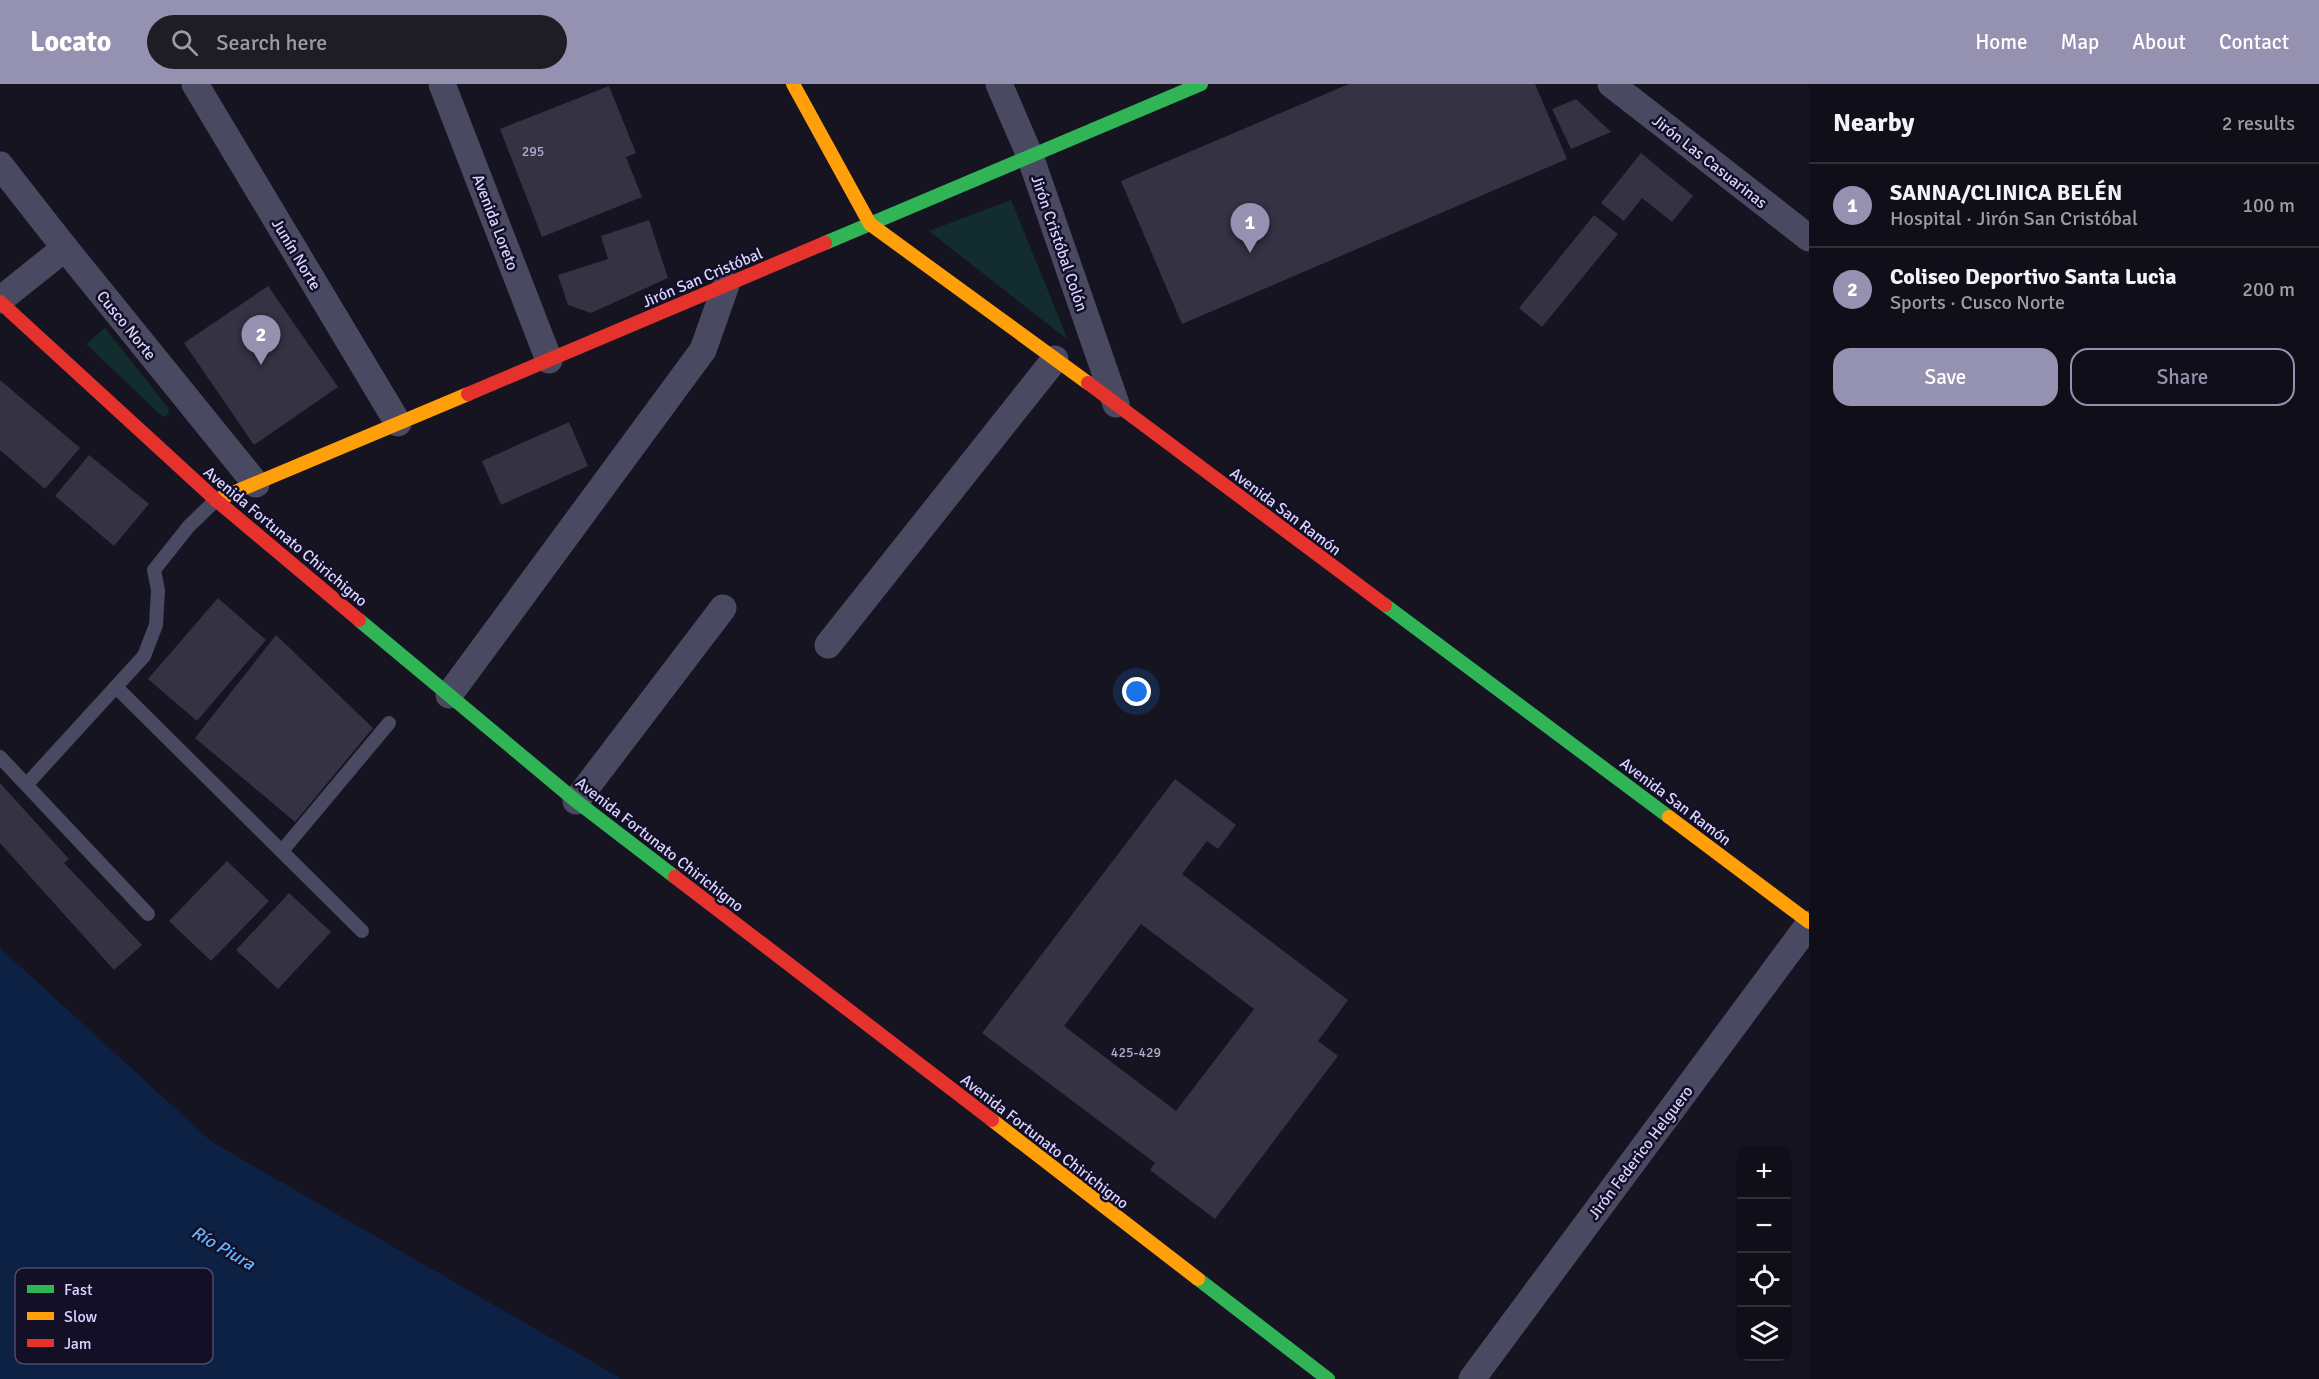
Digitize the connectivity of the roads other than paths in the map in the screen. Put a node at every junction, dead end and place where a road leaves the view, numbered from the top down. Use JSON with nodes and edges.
{"nodes":[{"id":1,"x":195,"y":84,"type":"edge"},
{"id":2,"x":442,"y":84,"type":"edge"},
{"id":3,"x":793,"y":84,"type":"edge"},
{"id":4,"x":999,"y":84,"type":"edge"},
{"id":5,"x":1201,"y":84,"type":"edge"},
{"id":6,"x":1611,"y":84,"type":"edge"},
{"id":7,"x":1030,"y":156,"type":"junction"},
{"id":8,"x":0,"y":165,"type":"edge"},
{"id":9,"x":870,"y":224,"type":"junction"},
{"id":10,"x":1809,"y":238,"type":"edge"},
{"id":11,"x":64,"y":248,"type":"junction"},
{"id":12,"x":726,"y":285,"type":"junction"},
{"id":13,"x":0,"y":301,"type":"edge"},
{"id":14,"x":1055,"y":358,"type":"junction"},
{"id":15,"x":549,"y":360,"type":"junction"},
{"id":16,"x":1116,"y":404,"type":"junction"},
{"id":17,"x":398,"y":423,"type":"junction"},
{"id":18,"x":256,"y":484,"type":"junction"},
{"id":19,"x":216,"y":500,"type":"junction"},
{"id":20,"x":723,"y":608,"type":"dead end"},
{"id":21,"x":828,"y":645,"type":"dead end"},
{"id":22,"x":116,"y":687,"type":"junction"},
{"id":23,"x":449,"y":695,"type":"junction"},
{"id":24,"x":389,"y":723,"type":"dead end"},
{"id":25,"x":0,"y":757,"type":"edge"},
{"id":26,"x":27,"y":784,"type":"junction"},
{"id":27,"x":576,"y":801,"type":"junction"},
{"id":28,"x":282,"y":851,"type":"junction"},
{"id":29,"x":148,"y":914,"type":"dead end"},
{"id":30,"x":1809,"y":923,"type":"edge"},
{"id":31,"x":362,"y":931,"type":"dead end"},
{"id":32,"x":1328,"y":1379,"type":"edge"},
{"id":33,"x":1472,"y":1379,"type":"edge"}],
"edges":[{"from":1,"to":17,"type":"street","name":"Junín Norte"},
{"from":2,"to":15,"type":"street","name":"Avenida Loreto"},
{"from":3,"to":9,"type":"street","name":"Avenida San Ramón"},
{"from":4,"to":7,"type":"street","name":"Jirón Cristóbal Colón"},
{"from":5,"to":7,"type":"street","name":"Jirón San Cristóbal"},
{"from":6,"to":10,"type":"street","name":"Jirón Las Casuarinas"},
{"from":7,"to":9,"type":"street","name":"Jirón San Cristóbal"},
{"from":7,"to":16,"type":"street","name":"Jirón Cristóbal Colón"},
{"from":8,"to":11,"type":"street","name":"Cusco Norte"},
{"from":9,"to":12,"type":"street","name":"Jirón San Cristóbal"},
{"from":9,"to":14,"type":"street","name":"Avenida San Ramón"},
{"from":11,"to":13,"type":"street"},
{"from":11,"to":18,"type":"street","name":"Cusco Norte"},
{"from":12,"to":15,"type":"street","name":"Jirón San Cristóbal"},
{"from":12,"to":23,"type":"street"},
{"from":13,"to":19,"type":"street","name":"Avenida Fortunato Chirichigno"},
{"from":14,"to":16,"type":"street","name":"Avenida San Ramón"},
{"from":14,"to":21,"type":"street"},
{"from":15,"to":17,"type":"street","name":"Jirón San Cristóbal"},
{"from":16,"to":30,"type":"street","name":"Avenida San Ramón"},
{"from":17,"to":18,"type":"street","name":"Jirón San Cristóbal"},
{"from":18,"to":19,"type":"street","name":"Jirón San Cristóbal"},
{"from":19,"to":22,"type":"lane"},
{"from":19,"to":23,"type":"street","name":"Avenida Fortunato Chirichigno"},
{"from":20,"to":27,"type":"street"},
{"from":22,"to":26,"type":"lane"},
{"from":22,"to":28,"type":"lane"},
{"from":23,"to":27,"type":"street","name":"Avenida Fortunato Chirichigno"},
{"from":24,"to":28,"type":"lane"},
{"from":25,"to":26,"type":"lane"},
{"from":26,"to":29,"type":"lane"},
{"from":27,"to":32,"type":"street","name":"Avenida Fortunato Chirichigno"},
{"from":28,"to":31,"type":"lane"},
{"from":30,"to":33,"type":"street","name":"Jirón Federico Helguero"}]}
